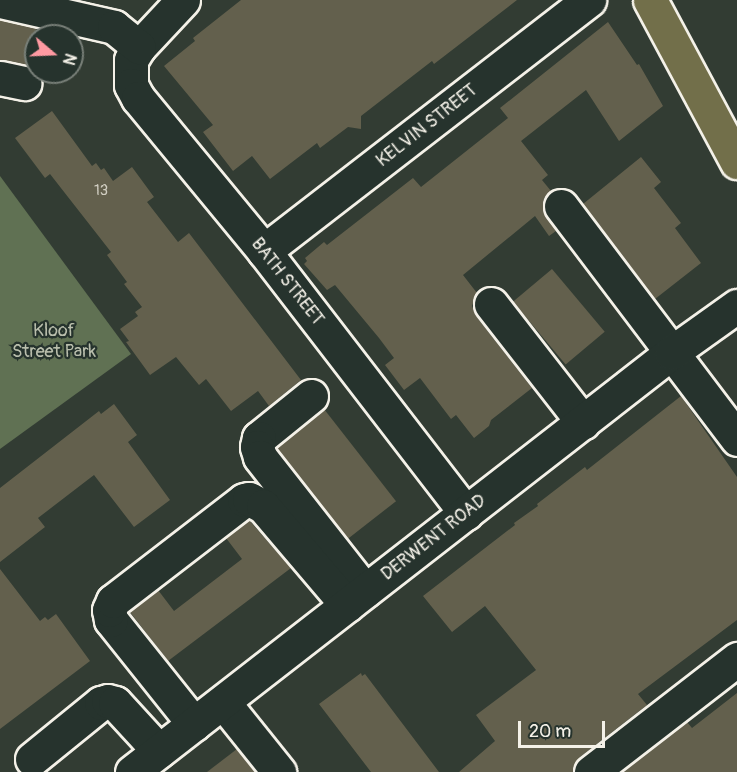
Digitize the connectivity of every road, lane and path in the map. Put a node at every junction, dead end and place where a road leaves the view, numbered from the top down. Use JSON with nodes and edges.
{"nodes":[{"id":1,"x":183,"y":0,"type":"edge"},
{"id":2,"x":589,"y":0,"type":"edge"},
{"id":3,"x":650,"y":0,"type":"edge"},
{"id":4,"x":0,"y":1,"type":"edge"},
{"id":5,"x":139,"y":47,"type":"junction"},
{"id":6,"x":737,"y":162,"type":"edge"},
{"id":7,"x":561,"y":206,"type":"dead end"},
{"id":8,"x":264,"y":251,"type":"junction"},
{"id":9,"x":491,"y":304,"type":"dead end"},
{"id":10,"x":737,"y":306,"type":"edge"},
{"id":11,"x":672,"y":353,"type":"junction"},
{"id":12,"x":311,"y":396,"type":"dead end"},
{"id":13,"x":583,"y":422,"type":"junction"},
{"id":14,"x":737,"y":439,"type":"edge"},
{"id":15,"x":466,"y":513,"type":"junction"},
{"id":16,"x":356,"y":598,"type":"junction"},
{"id":17,"x":737,"y":659,"type":"edge"},
{"id":18,"x":223,"y":702,"type":"junction"},
{"id":19,"x":194,"y":724,"type":"junction"},
{"id":20,"x":159,"y":751,"type":"junction"},
{"id":21,"x":32,"y":759,"type":"dead end"},
{"id":22,"x":132,"y":772,"type":"edge"},
{"id":23,"x":279,"y":772,"type":"edge"},
{"id":24,"x":591,"y":772,"type":"edge"}],
"edges":[{"from":1,"to":5,"type":"street"},
{"from":2,"to":8,"type":"street","name":"KELVIN STREET"},
{"from":3,"to":6,"type":"main road"},
{"from":4,"to":5,"type":"street"},
{"from":5,"to":8,"type":"street","name":"BATH STREET"},
{"from":7,"to":11,"type":"street"},
{"from":8,"to":15,"type":"street","name":"BATH STREET"},
{"from":9,"to":13,"type":"street"},
{"from":10,"to":11,"type":"street","name":"DERWENT ROAD"},
{"from":11,"to":13,"type":"street","name":"DERWENT ROAD"},
{"from":11,"to":14,"type":"street"},
{"from":12,"to":16,"type":"street"},
{"from":13,"to":15,"type":"street","name":"DERWENT ROAD"},
{"from":15,"to":16,"type":"street","name":"DERWENT ROAD"},
{"from":16,"to":18,"type":"street","name":"DERWENT ROAD"},
{"from":16,"to":19,"type":"street"},
{"from":17,"to":24,"type":"street"},
{"from":18,"to":19,"type":"street","name":"DERWENT ROAD"},
{"from":18,"to":23,"type":"street"},
{"from":19,"to":20,"type":"street","name":"DERWENT ROAD"},
{"from":20,"to":21,"type":"street"},
{"from":20,"to":22,"type":"street","name":"DERWENT ROAD"}]}
